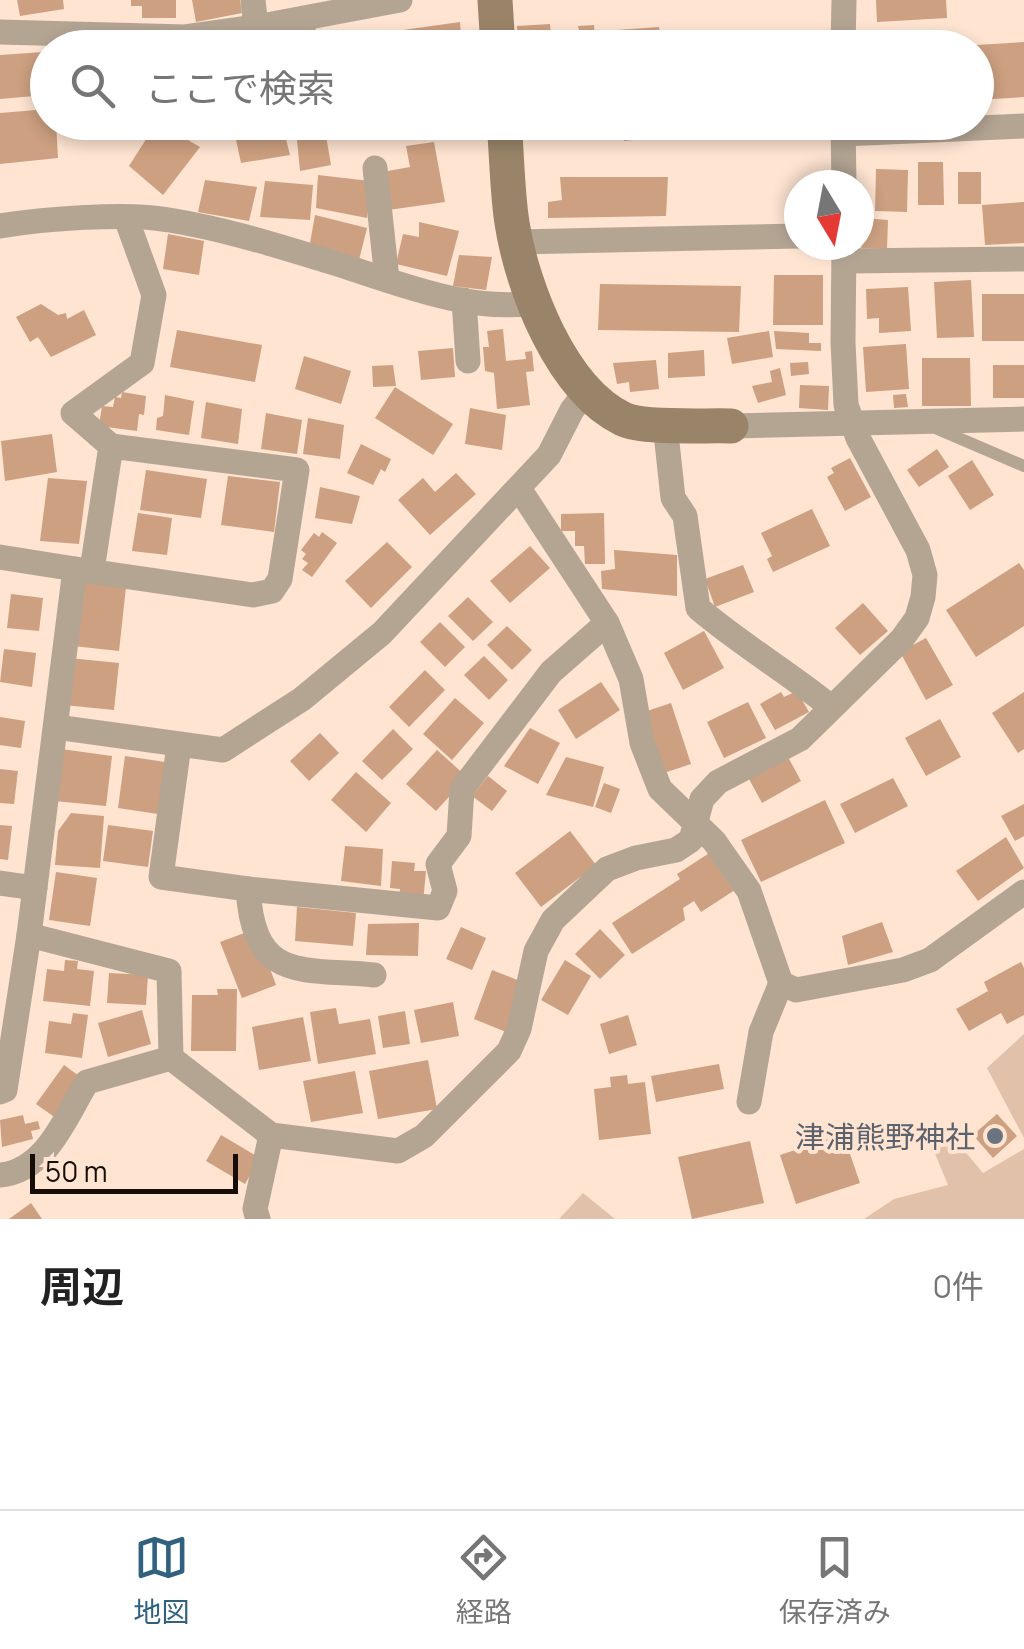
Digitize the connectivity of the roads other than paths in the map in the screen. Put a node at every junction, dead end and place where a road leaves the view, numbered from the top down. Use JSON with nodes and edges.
{"nodes":[{"id":1,"x":253,"y":0,"type":"edge"},
{"id":2,"x":400,"y":0,"type":"edge"},
{"id":3,"x":495,"y":0,"type":"edge"},
{"id":4,"x":844,"y":0,"type":"edge"},
{"id":5,"x":256,"y":27,"type":"junction"},
{"id":6,"x":232,"y":30,"type":"edge"},
{"id":7,"x":497,"y":30,"type":"edge"},
{"id":8,"x":844,"y":30,"type":"edge"},
{"id":9,"x":0,"y":32,"type":"edge"},
{"id":10,"x":30,"y":33,"type":"edge"},
{"id":11,"x":994,"y":126,"type":"edge"},
{"id":12,"x":1024,"y":126,"type":"edge"},
{"id":13,"x":506,"y":140,"type":"edge"},
{"id":14,"x":843,"y":140,"type":"edge"},
{"id":15,"x":374,"y":168,"type":"dead end"},
{"id":16,"x":844,"y":170,"type":"edge"},
{"id":17,"x":126,"y":218,"type":"junction"},
{"id":18,"x":0,"y":226,"type":"edge"},
{"id":19,"x":784,"y":236,"type":"edge"},
{"id":20,"x":516,"y":242,"type":"junction"},
{"id":21,"x":874,"y":254,"type":"edge"},
{"id":22,"x":1024,"y":259,"type":"edge"},
{"id":23,"x":844,"y":260,"type":"edge"},
{"id":24,"x":387,"y":279,"type":"junction"},
{"id":25,"x":464,"y":300,"type":"junction"},
{"id":26,"x":534,"y":303,"type":"junction"},
{"id":27,"x":468,"y":361,"type":"dead end"},
{"id":28,"x":586,"y":392,"type":"junction"},
{"id":29,"x":1024,"y":419,"type":"edge"},
{"id":30,"x":852,"y":422,"type":"junction"},
{"id":31,"x":921,"y":422,"type":"junction"},
{"id":32,"x":665,"y":424,"type":"junction"},
{"id":33,"x":731,"y":426,"type":"joint"},
{"id":34,"x":110,"y":446,"type":"junction"},
{"id":35,"x":1024,"y":466,"type":"edge"},
{"id":36,"x":520,"y":490,"type":"junction"},
{"id":37,"x":0,"y":557,"type":"edge"},
{"id":38,"x":83,"y":570,"type":"junction"},
{"id":39,"x":607,"y":623,"type":"junction"},
{"id":40,"x":832,"y":707,"type":"junction"},
{"id":41,"x":56,"y":728,"type":"junction"},
{"id":42,"x":179,"y":745,"type":"junction"},
{"id":43,"x":696,"y":824,"type":"junction"},
{"id":44,"x":0,"y":882,"type":"edge"},
{"id":45,"x":35,"y":888,"type":"junction"},
{"id":46,"x":248,"y":889,"type":"junction"},
{"id":47,"x":1024,"y":892,"type":"edge"},
{"id":48,"x":29,"y":935,"type":"junction"},
{"id":49,"x":374,"y":974,"type":"dead end"},
{"id":50,"x":782,"y":983,"type":"junction"},
{"id":51,"x":171,"y":1058,"type":"junction"},
{"id":52,"x":0,"y":1092,"type":"edge"},
{"id":53,"x":748,"y":1102,"type":"dead end"},
{"id":54,"x":272,"y":1136,"type":"junction"},
{"id":55,"x":0,"y":1175,"type":"edge"},
{"id":56,"x":258,"y":1219,"type":"edge"}],
"edges":[{"from":1,"to":5,"type":"street"},
{"from":2,"to":5,"type":"street"},
{"from":3,"to":7,"type":"street"},
{"from":4,"to":8,"type":"street"},
{"from":5,"to":6,"type":"street"},
{"from":9,"to":10,"type":"street"},
{"from":11,"to":12,"type":"street"},
{"from":13,"to":20,"type":"street"},
{"from":14,"to":16,"type":"street"},
{"from":15,"to":24,"type":"street"},
{"from":17,"to":18,"type":"street"},
{"from":17,"to":24,"type":"street"},
{"from":17,"to":34,"type":"street"},
{"from":19,"to":20,"type":"street"},
{"from":20,"to":26,"type":"street"},
{"from":21,"to":22,"type":"street"},
{"from":23,"to":30,"type":"street"},
{"from":24,"to":25,"type":"street"},
{"from":25,"to":26,"type":"street"},
{"from":25,"to":27,"type":"street"},
{"from":26,"to":28,"type":"street"},
{"from":28,"to":32,"type":"street"},
{"from":28,"to":36,"type":"street"},
{"from":29,"to":31,"type":"street"},
{"from":30,"to":31,"type":"street"},
{"from":30,"to":33,"type":"street"},
{"from":30,"to":40,"type":"street"},
{"from":31,"to":35,"type":"lane"},
{"from":32,"to":33,"type":"street"},
{"from":32,"to":40,"type":"street"},
{"from":34,"to":38,"type":"street"},
{"from":34,"to":38,"type":"street"},
{"from":36,"to":39,"type":"street"},
{"from":36,"to":42,"type":"street"},
{"from":37,"to":38,"type":"street"},
{"from":38,"to":41,"type":"street"},
{"from":39,"to":43,"type":"street"},
{"from":39,"to":46,"type":"street"},
{"from":40,"to":43,"type":"street"},
{"from":41,"to":42,"type":"street"},
{"from":41,"to":45,"type":"street"},
{"from":42,"to":46,"type":"street"},
{"from":43,"to":50,"type":"street"},
{"from":43,"to":54,"type":"street"},
{"from":44,"to":45,"type":"street"},
{"from":45,"to":48,"type":"street"},
{"from":46,"to":49,"type":"street"},
{"from":47,"to":50,"type":"street"},
{"from":48,"to":51,"type":"street"},
{"from":48,"to":52,"type":"street"},
{"from":50,"to":53,"type":"street"},
{"from":51,"to":54,"type":"street"},
{"from":51,"to":55,"type":"street"},
{"from":54,"to":56,"type":"street"}]}
